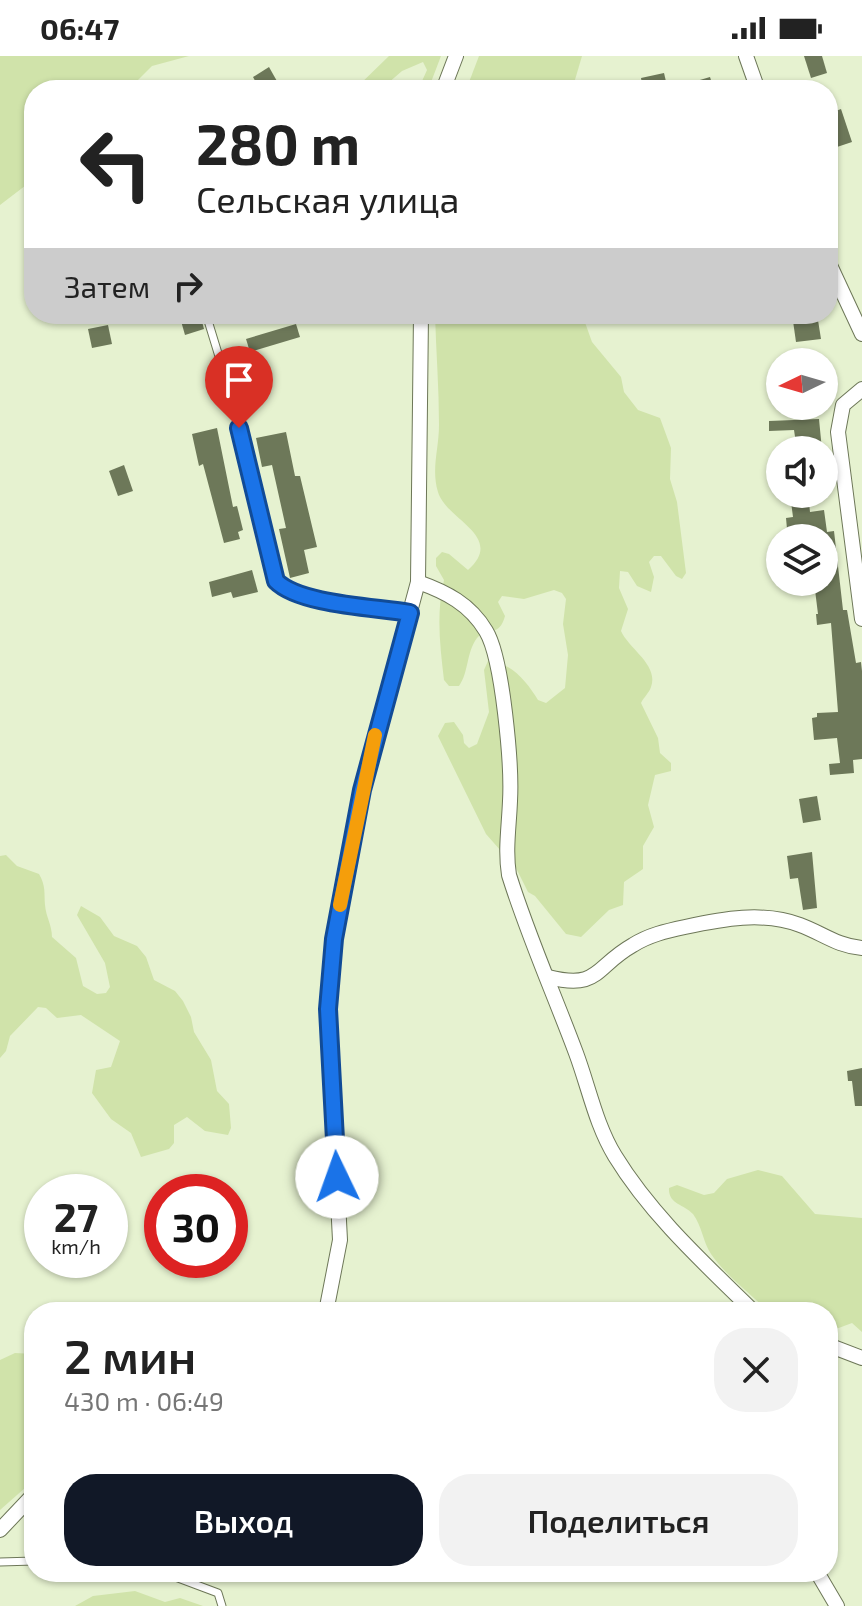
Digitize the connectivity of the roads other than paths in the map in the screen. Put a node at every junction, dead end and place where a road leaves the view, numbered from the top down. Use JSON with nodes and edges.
{"nodes":[{"id":1,"x":456,"y":56,"type":"edge"},
{"id":2,"x":746,"y":56,"type":"edge"},
{"id":3,"x":447,"y":80,"type":"edge"},
{"id":4,"x":754,"y":80,"type":"edge"},
{"id":5,"x":838,"y":282,"type":"edge"},
{"id":6,"x":209,"y":324,"type":"edge"},
{"id":7,"x":421,"y":324,"type":"edge"},
{"id":8,"x":862,"y":334,"type":"edge"},
{"id":9,"x":862,"y":389,"type":"edge"},
{"id":10,"x":418,"y":582,"type":"junction"},
{"id":11,"x":410,"y":613,"type":"junction"},
{"id":12,"x":862,"y":619,"type":"edge"},
{"id":13,"x":862,"y":948,"type":"edge"},
{"id":14,"x":548,"y":977,"type":"junction"},
{"id":15,"x":328,"y":1302,"type":"edge"},
{"id":16,"x":744,"y":1302,"type":"edge"},
{"id":17,"x":838,"y":1348,"type":"edge"},
{"id":18,"x":845,"y":1350,"type":"junction"},
{"id":19,"x":862,"y":1351,"type":"edge"},
{"id":20,"x":862,"y":1358,"type":"edge"},
{"id":21,"x":24,"y":1505,"type":"edge"},
{"id":22,"x":0,"y":1530,"type":"edge"},
{"id":23,"x":24,"y":1561,"type":"edge"},
{"id":24,"x":0,"y":1562,"type":"edge"},
{"id":25,"x":189,"y":1582,"type":"edge"},
{"id":26,"x":823,"y":1582,"type":"edge"},
{"id":27,"x":222,"y":1606,"type":"edge"},
{"id":28,"x":837,"y":1606,"type":"edge"}],
"edges":[{"from":1,"to":3,"type":"street"},
{"from":2,"to":4,"type":"street"},
{"from":5,"to":8,"type":"street"},
{"from":6,"to":11,"type":"lane"},
{"from":7,"to":10,"type":"street"},
{"from":9,"to":12,"type":"street"},
{"from":10,"to":11,"type":"street"},
{"from":10,"to":14,"type":"street"},
{"from":11,"to":15,"type":"street"},
{"from":13,"to":14,"type":"street"},
{"from":14,"to":16,"type":"street"},
{"from":17,"to":18,"type":"street"},
{"from":18,"to":19,"type":"lane"},
{"from":18,"to":20,"type":"street"},
{"from":21,"to":22,"type":"street"},
{"from":23,"to":24,"type":"lane"},
{"from":25,"to":27,"type":"lane"},
{"from":26,"to":28,"type":"street"}]}
